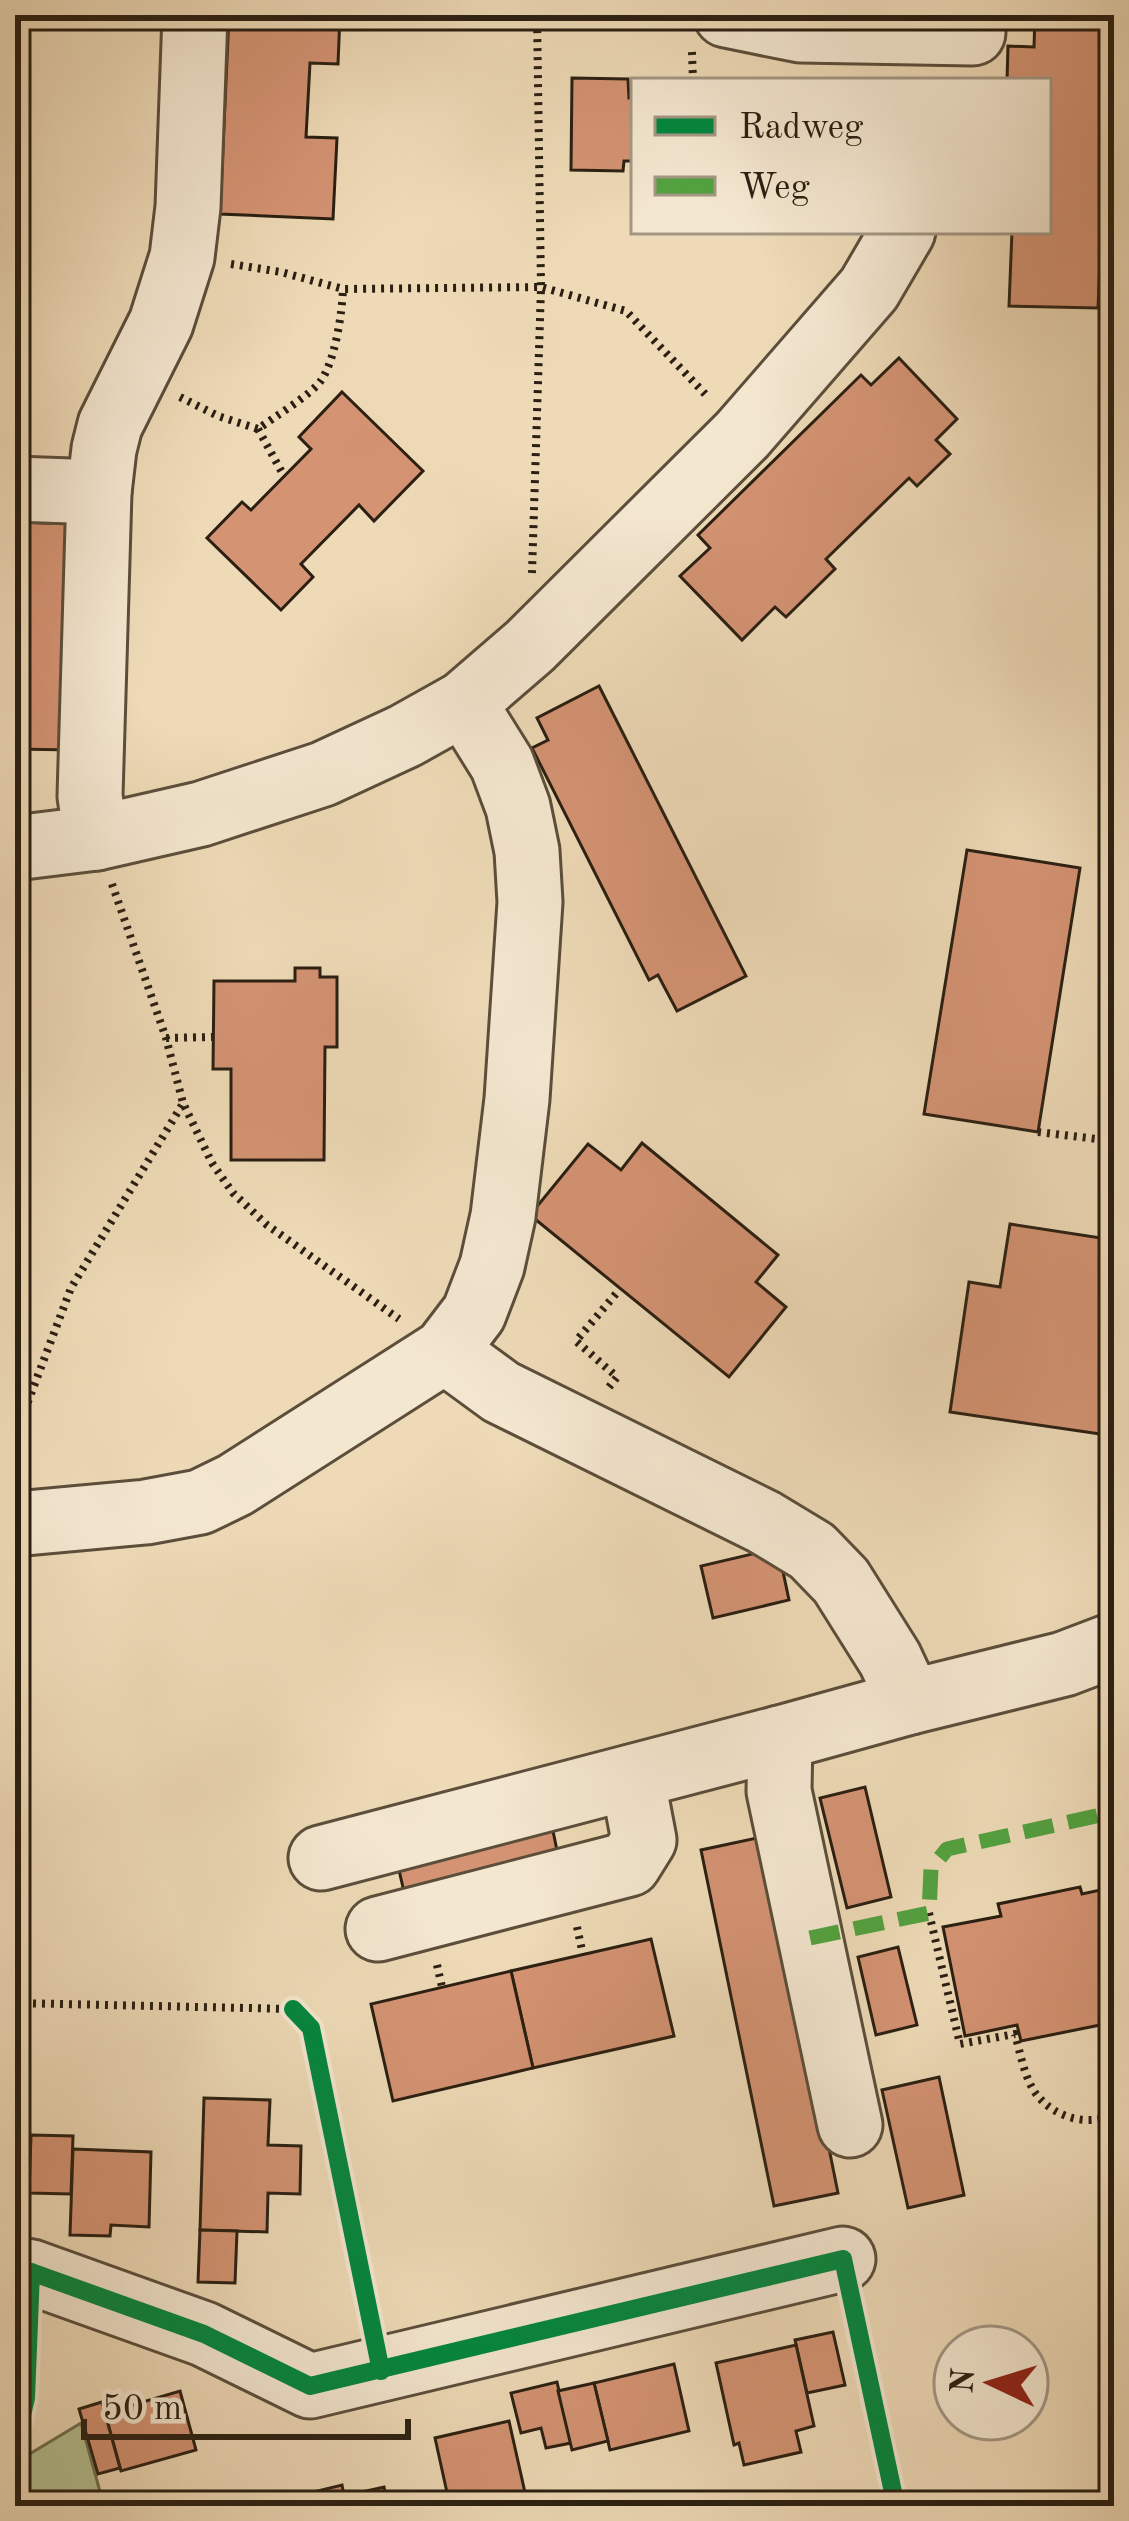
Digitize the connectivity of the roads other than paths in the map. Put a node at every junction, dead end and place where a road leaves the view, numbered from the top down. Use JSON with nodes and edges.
{"nodes":[{"id":1,"x":195,"y":15,"type":"edge"},
{"id":2,"x":725,"y":15,"type":"edge"},
{"id":3,"x":971,"y":43,"type":"edge"},
{"id":4,"x":902,"y":234,"type":"edge"},
{"id":5,"x":15,"y":489,"type":"edge"},
{"id":6,"x":99,"y":492,"type":"junction"},
{"id":7,"x":464,"y":703,"type":"junction"},
{"id":8,"x":96,"y":838,"type":"junction"},
{"id":9,"x":15,"y":848,"type":"edge"},
{"id":10,"x":445,"y":1351,"type":"junction"},
{"id":11,"x":15,"y":1524,"type":"edge"},
{"id":12,"x":1114,"y":1645,"type":"edge"},
{"id":13,"x":910,"y":1702,"type":"junction"},
{"id":14,"x":780,"y":1738,"type":"junction"},
{"id":15,"x":632,"y":1777,"type":"junction"},
{"id":16,"x":320,"y":1858,"type":"dead end"},
{"id":17,"x":378,"y":1929,"type":"dead end"},
{"id":18,"x":850,"y":2125,"type":"dead end"},
{"id":19,"x":843,"y":2259,"type":"road end"},
{"id":20,"x":23,"y":2271,"type":"edge"}],
"edges":[{"from":1,"to":6,"type":"street"},
{"from":2,"to":3,"type":"street"},
{"from":4,"to":7,"type":"street"},
{"from":5,"to":6,"type":"street"},
{"from":6,"to":8,"type":"street"},
{"from":7,"to":8,"type":"street"},
{"from":7,"to":10,"type":"street"},
{"from":8,"to":9,"type":"street"},
{"from":10,"to":11,"type":"street"},
{"from":10,"to":13,"type":"street"},
{"from":12,"to":13,"type":"street"},
{"from":13,"to":14,"type":"street"},
{"from":14,"to":15,"type":"street"},
{"from":14,"to":18,"type":"street"},
{"from":15,"to":16,"type":"street"},
{"from":15,"to":17,"type":"street"},
{"from":19,"to":20,"type":"street"}]}
